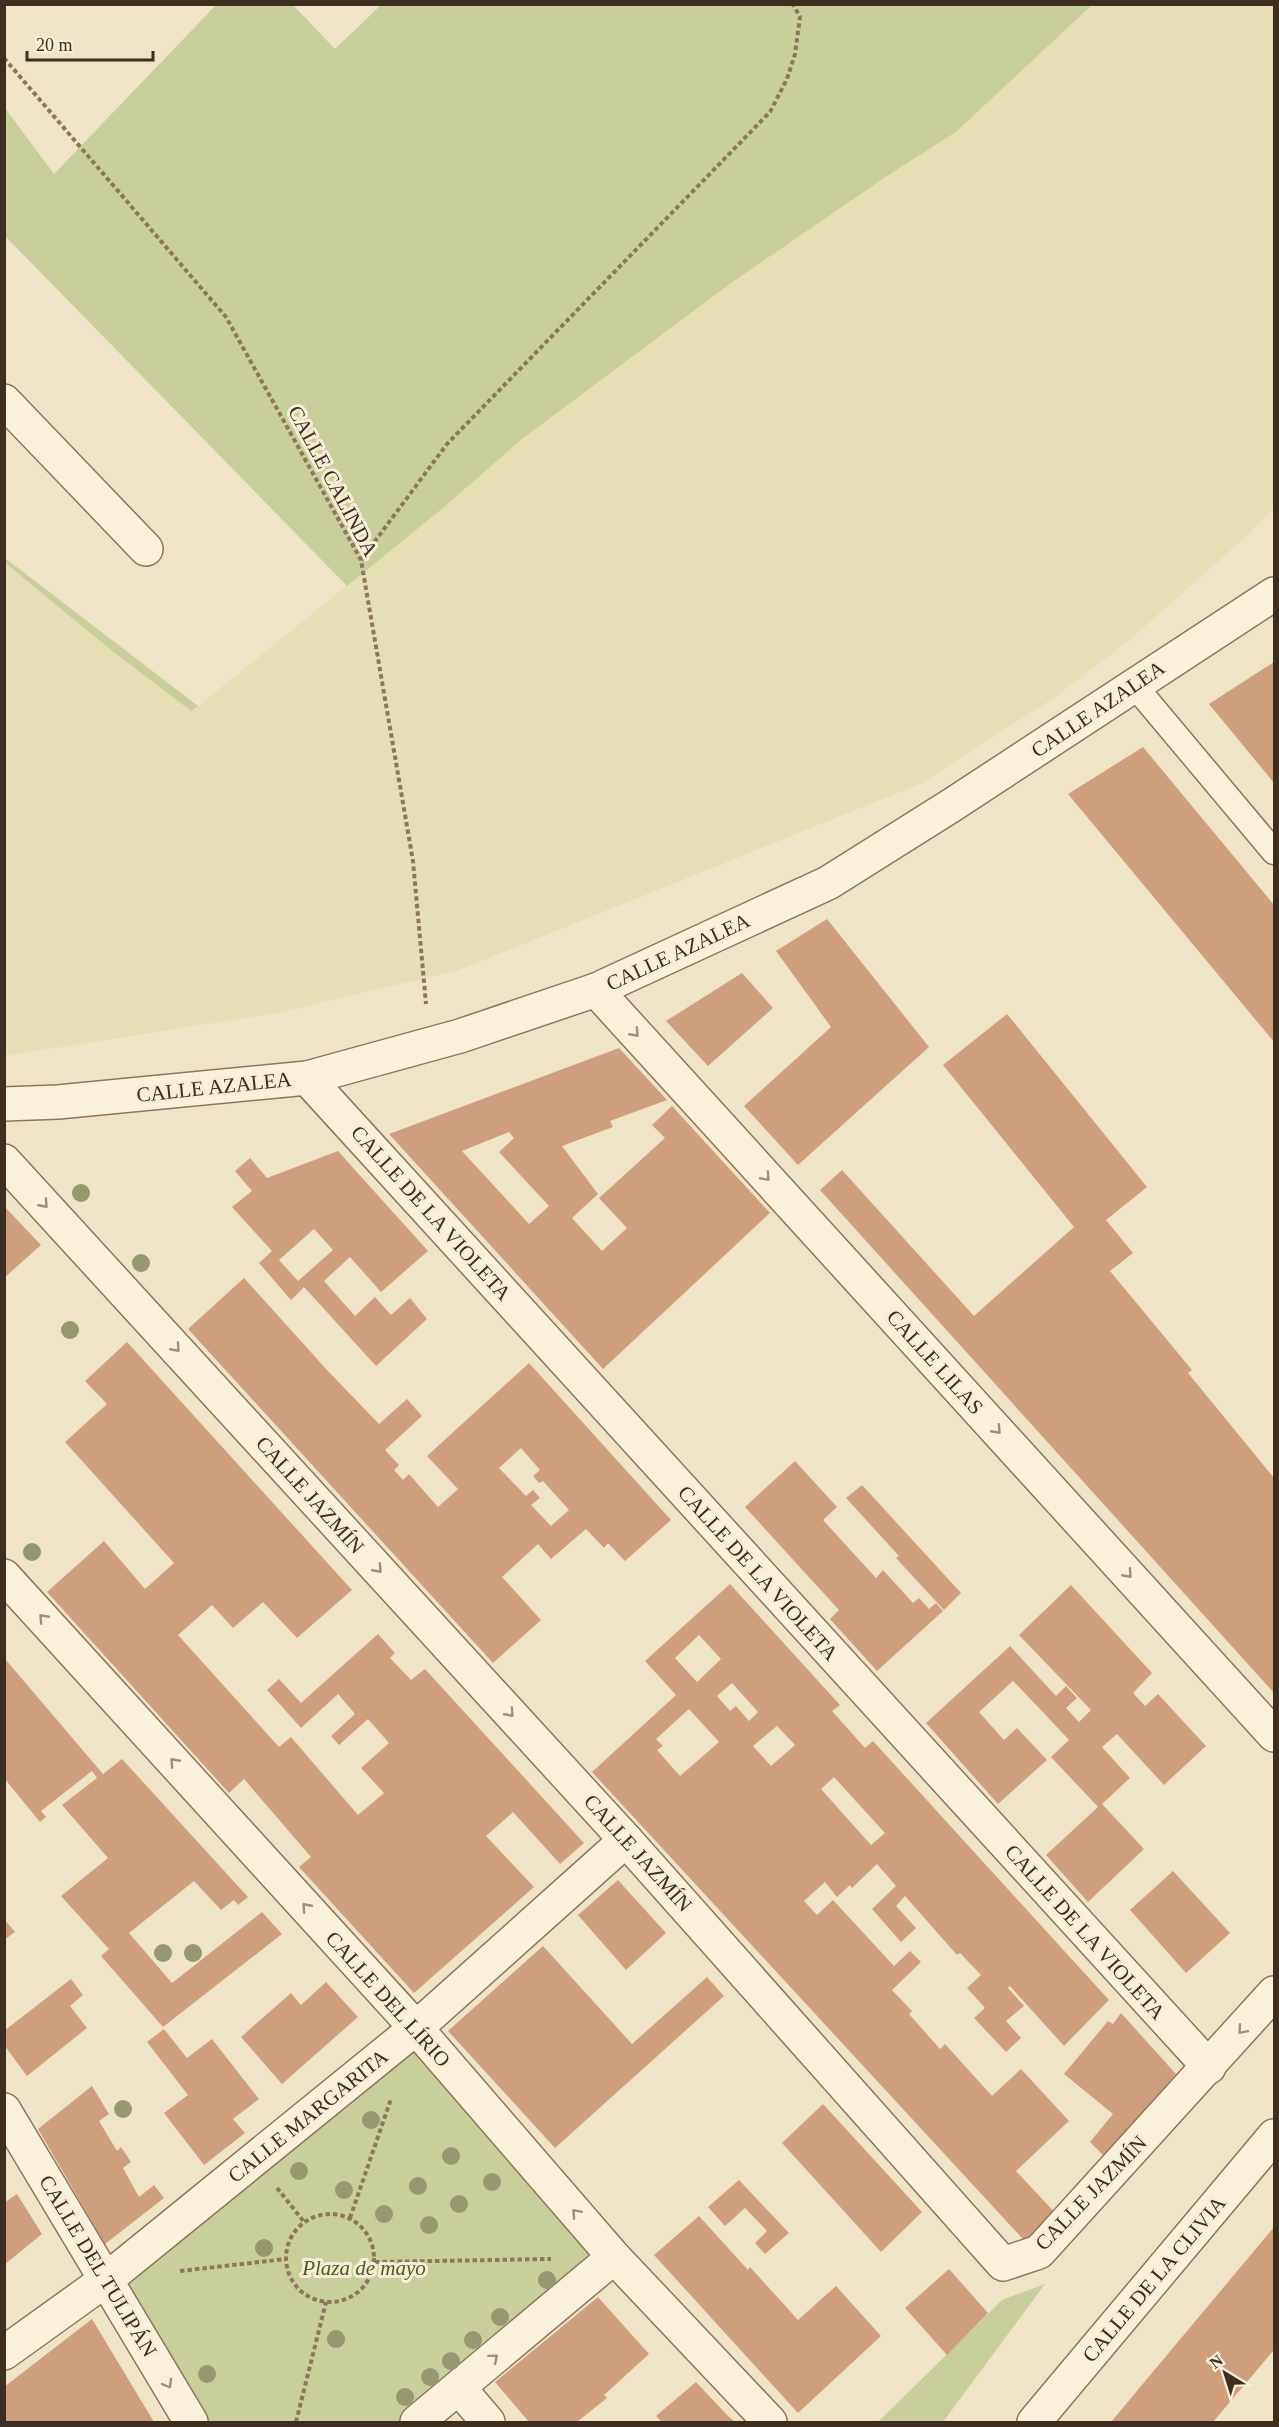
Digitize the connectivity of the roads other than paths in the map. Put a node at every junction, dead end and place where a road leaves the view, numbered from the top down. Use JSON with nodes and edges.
{"nodes":[{"id":1,"x":4,"y":401,"type":"edge"},
{"id":2,"x":146,"y":549,"type":"dead end"},
{"id":3,"x":1275,"y":594,"type":"edge"},
{"id":4,"x":1134,"y":685,"type":"junction"},
{"id":5,"x":1275,"y":852,"type":"edge"},
{"id":6,"x":596,"y":990,"type":"junction"},
{"id":7,"x":308,"y":1078,"type":"junction"},
{"id":8,"x":4,"y":1104,"type":"edge"},
{"id":9,"x":4,"y":1161,"type":"edge"},
{"id":10,"x":4,"y":1575,"type":"edge"},
{"id":11,"x":1275,"y":1735,"type":"edge"},
{"id":12,"x":626,"y":1839,"type":"junction"},
{"id":13,"x":1275,"y":1993,"type":"edge"},
{"id":14,"x":416,"y":2028,"type":"junction"},
{"id":15,"x":1209,"y":2067,"type":"junction"},
{"id":16,"x":4,"y":2110,"type":"edge"},
{"id":17,"x":1275,"y":2136,"type":"edge"},
{"id":18,"x":614,"y":2257,"type":"junction"},
{"id":19,"x":107,"y":2279,"type":"junction"},
{"id":20,"x":4,"y":2353,"type":"edge"},
{"id":21,"x":459,"y":2388,"type":"junction"},
{"id":22,"x":191,"y":2422,"type":"edge"},
{"id":23,"x":417,"y":2422,"type":"edge"},
{"id":24,"x":488,"y":2422,"type":"edge"},
{"id":25,"x":770,"y":2422,"type":"edge"},
{"id":26,"x":1034,"y":2422,"type":"edge"}],
"edges":[{"from":1,"to":2,"type":"street"},
{"from":3,"to":4,"type":"street","name":"CALLE AZALEA"},
{"from":4,"to":5,"type":"lane"},
{"from":4,"to":6,"type":"street","name":"CALLE AZALEA"},
{"from":6,"to":7,"type":"street","name":"CALLE AZALEA"},
{"from":6,"to":11,"type":"street","name":"CALLE LILAS","one_way":true},
{"from":7,"to":8,"type":"street","name":"CALLE AZALEA"},
{"from":7,"to":15,"type":"street","name":"CALLE DE LA VIOLETA"},
{"from":9,"to":12,"type":"street","name":"CALLE JAZMÍN","one_way":true},
{"from":14,"to":10,"type":"street","name":"CALLE DEL LÍRIO","one_way":true},
{"from":12,"to":14,"type":"street","name":"CALLE MARGARITA"},
{"from":12,"to":15,"type":"street","name":"CALLE JAZMÍN"},
{"from":13,"to":15,"type":"street","name":"CALLE JAZMÍN","one_way":true},
{"from":18,"to":14,"type":"street","name":"CALLE DEL LÍRIO","one_way":true},
{"from":14,"to":19,"type":"street","name":"CALLE MARGARITA"},
{"from":16,"to":19,"type":"street","name":"CALLE DEL TULIPÁN"},
{"from":17,"to":26,"type":"street","name":"CALLE DE LA CLIVIA"},
{"from":21,"to":18,"type":"street","one_way":true},
{"from":18,"to":25,"type":"street","name":"CALLE DEL LÍRIO"},
{"from":19,"to":20,"type":"street","name":"CALLE MARGARITA"},
{"from":19,"to":22,"type":"street","name":"CALLE DEL TULIPÁN","one_way":true},
{"from":21,"to":23,"type":"street"},
{"from":21,"to":24,"type":"street"}]}
